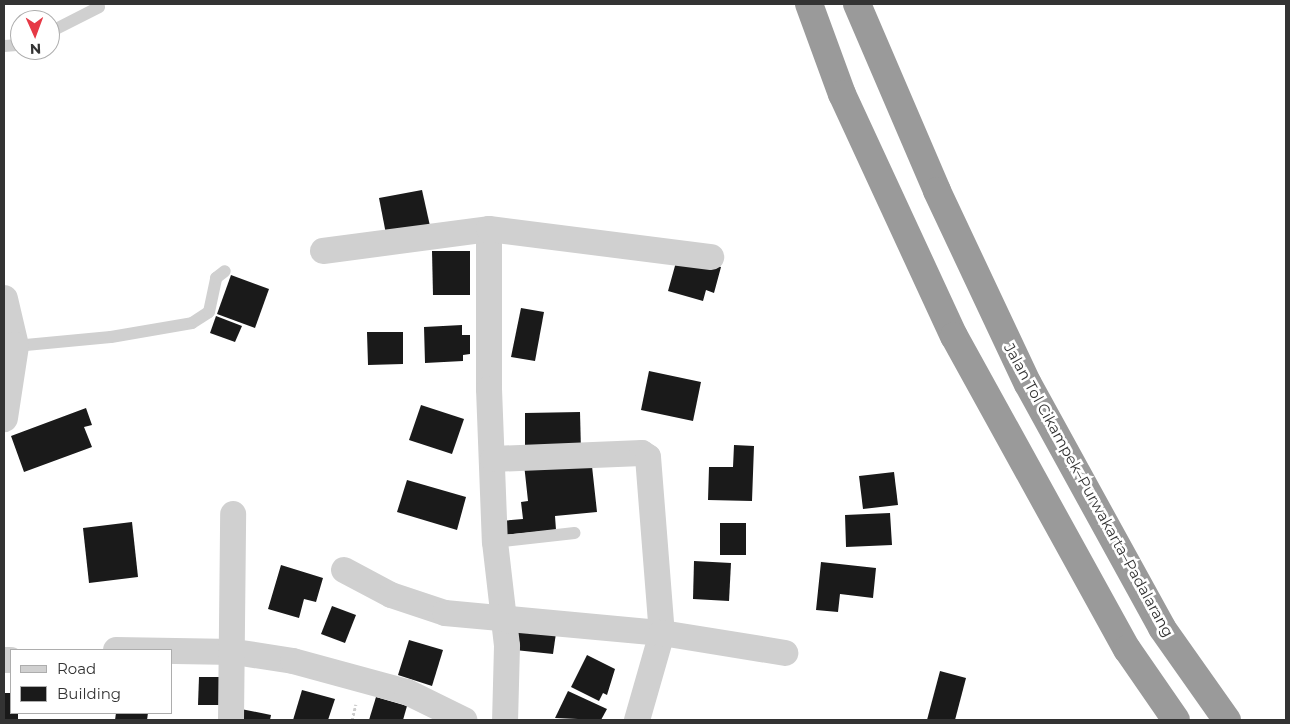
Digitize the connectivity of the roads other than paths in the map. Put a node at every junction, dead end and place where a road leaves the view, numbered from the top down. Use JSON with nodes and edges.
{"nodes":[{"id":1,"x":809,"y":4,"type":"edge"},
{"id":2,"x":857,"y":4,"type":"edge"},
{"id":3,"x":863,"y":4,"type":"edge"},
{"id":4,"x":99,"y":7,"type":"dead end"},
{"id":5,"x":60,"y":27,"type":"edge"},
{"id":6,"x":869,"y":33,"type":"junction"},
{"id":7,"x":489,"y":229,"type":"junction"},
{"id":8,"x":323,"y":251,"type":"dead end"},
{"id":9,"x":711,"y":256,"type":"dead end"},
{"id":10,"x":225,"y":271,"type":"dead end"},
{"id":11,"x":4,"y":299,"type":"edge"},
{"id":12,"x":15,"y":346,"type":"junction"},
{"id":13,"x":4,"y":418,"type":"edge"},
{"id":14,"x":493,"y":459,"type":"junction"},
{"id":15,"x":233,"y":514,"type":"dead end"},
{"id":16,"x":574,"y":534,"type":"dead end"},
{"id":17,"x":495,"y":542,"type":"junction"},
{"id":18,"x":344,"y":570,"type":"dead end"},
{"id":19,"x":503,"y":619,"type":"junction"},
{"id":20,"x":662,"y":633,"type":"junction"},
{"id":21,"x":172,"y":651,"type":"edge"},
{"id":22,"x":235,"y":652,"type":"junction"},
{"id":23,"x":785,"y":653,"type":"dead end"},
{"id":24,"x":231,"y":720,"type":"edge"},
{"id":25,"x":464,"y":720,"type":"edge"},
{"id":26,"x":505,"y":720,"type":"edge"},
{"id":27,"x":637,"y":720,"type":"edge"},
{"id":28,"x":1176,"y":720,"type":"edge"},
{"id":29,"x":1227,"y":720,"type":"edge"}],
"edges":[{"from":1,"to":28,"type":"highway"},
{"from":2,"to":6,"type":"highway","name":"Jalan Tol Cikampek–Purwakarta–Padalarang"},
{"from":3,"to":6,"type":"highway"},
{"from":4,"to":5,"type":"lane"},
{"from":6,"to":29,"type":"highway","name":"Jalan Tol Cikampek–Purwakarta–Padalarang"},
{"from":7,"to":8,"type":"street"},
{"from":7,"to":9,"type":"street"},
{"from":7,"to":14,"type":"street"},
{"from":10,"to":12,"type":"lane"},
{"from":11,"to":12,"type":"street"},
{"from":12,"to":13,"type":"street"},
{"from":14,"to":17,"type":"street"},
{"from":14,"to":20,"type":"street"},
{"from":15,"to":22,"type":"street"},
{"from":16,"to":17,"type":"lane"},
{"from":17,"to":19,"type":"street"},
{"from":18,"to":19,"type":"street"},
{"from":19,"to":20,"type":"street"},
{"from":19,"to":26,"type":"street"},
{"from":20,"to":23,"type":"street"},
{"from":20,"to":27,"type":"street"},
{"from":21,"to":22,"type":"street"},
{"from":22,"to":24,"type":"street"},
{"from":22,"to":25,"type":"street"}]}
